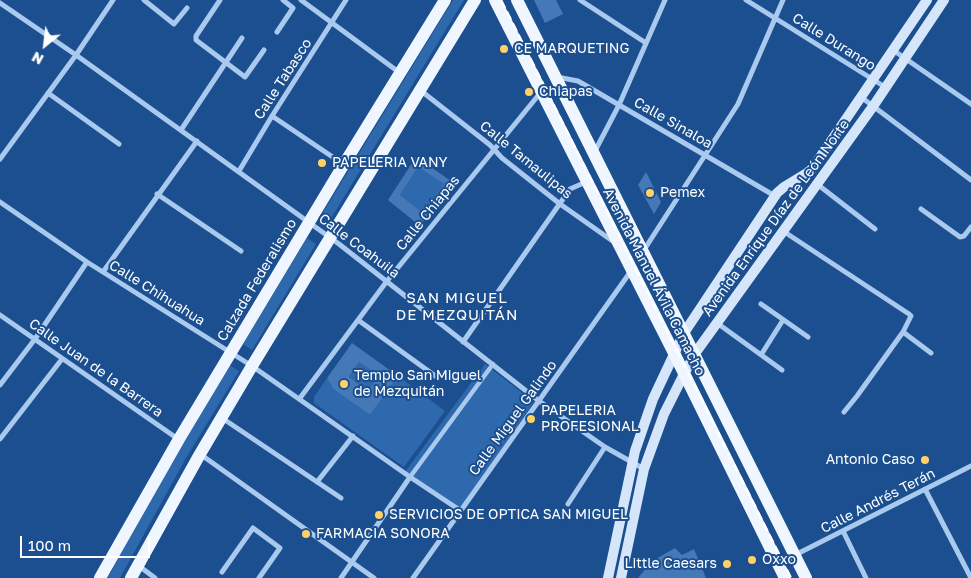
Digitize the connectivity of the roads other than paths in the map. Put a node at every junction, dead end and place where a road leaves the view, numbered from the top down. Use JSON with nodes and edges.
{"nodes":[{"id":1,"x":113,"y":0,"type":"edge"},
{"id":2,"x":144,"y":0,"type":"edge"},
{"id":3,"x":220,"y":0,"type":"edge"},
{"id":4,"x":283,"y":0,"type":"edge"},
{"id":5,"x":300,"y":0,"type":"edge"},
{"id":6,"x":346,"y":0,"type":"edge"},
{"id":7,"x":445,"y":0,"type":"edge"},
{"id":8,"x":475,"y":0,"type":"edge"},
{"id":9,"x":495,"y":0,"type":"edge"},
{"id":10,"x":517,"y":0,"type":"edge"},
{"id":11,"x":580,"y":0,"type":"edge"},
{"id":12,"x":665,"y":0,"type":"edge"},
{"id":13,"x":746,"y":0,"type":"edge"},
{"id":14,"x":783,"y":0,"type":"edge"},
{"id":15,"x":926,"y":0,"type":"edge"},
{"id":16,"x":944,"y":0,"type":"edge"},
{"id":17,"x":0,"y":3,"type":"edge"},
{"id":18,"x":187,"y":8,"type":"dead end"},
{"id":19,"x":775,"y":18,"type":"junction"},
{"id":20,"x":333,"y":23,"type":"junction"},
{"id":21,"x":277,"y":32,"type":"dead end"},
{"id":22,"x":242,"y":38,"type":"dead end"},
{"id":23,"x":646,"y":43,"type":"junction"},
{"id":24,"x":264,"y":50,"type":"dead end"},
{"id":25,"x":893,"y":50,"type":"junction"},
{"id":26,"x":76,"y":54,"type":"junction"},
{"id":27,"x":905,"y":58,"type":"junction"},
{"id":28,"x":226,"y":63,"type":"junction"},
{"id":29,"x":400,"y":73,"type":"junction"},
{"id":30,"x":556,"y":77,"type":"junction"},
{"id":31,"x":873,"y":80,"type":"junction"},
{"id":32,"x":886,"y":88,"type":"junction"},
{"id":33,"x":420,"y":90,"type":"junction"},
{"id":34,"x":541,"y":92,"type":"junction"},
{"id":35,"x":48,"y":93,"type":"junction"},
{"id":36,"x":861,"y":97,"type":"junction"},
{"id":37,"x":971,"y":104,"type":"edge"},
{"id":38,"x":619,"y":105,"type":"junction"},
{"id":39,"x":874,"y":105,"type":"junction"},
{"id":40,"x":272,"y":116,"type":"junction"},
{"id":41,"x":181,"y":130,"type":"junction"},
{"id":42,"x":585,"y":137,"type":"junction"},
{"id":43,"x":196,"y":141,"type":"junction"},
{"id":44,"x":119,"y":144,"type":"dead end"},
{"id":45,"x":569,"y":146,"type":"junction"},
{"id":46,"x":494,"y":150,"type":"junction"},
{"id":47,"x":593,"y":154,"type":"junction"},
{"id":48,"x":705,"y":155,"type":"junction"},
{"id":49,"x":0,"y":159,"type":"edge"},
{"id":50,"x":344,"y":164,"type":"junction"},
{"id":51,"x":239,"y":172,"type":"junction"},
{"id":52,"x":971,"y":180,"type":"edge"},
{"id":53,"x":586,"y":182,"type":"junction"},
{"id":54,"x":817,"y":184,"type":"junction"},
{"id":55,"x":157,"y":194,"type":"junction"},
{"id":56,"x":775,"y":196,"type":"junction"},
{"id":57,"x":0,"y":202,"type":"edge"},
{"id":58,"x":560,"y":204,"type":"junction"},
{"id":59,"x":921,"y":209,"type":"dead end"},
{"id":60,"x":309,"y":222,"type":"junction"},
{"id":61,"x":971,"y":227,"type":"edge"},
{"id":62,"x":875,"y":229,"type":"dead end"},
{"id":63,"x":783,"y":230,"type":"junction"},
{"id":64,"x":330,"y":238,"type":"junction"},
{"id":65,"x":619,"y":245,"type":"junction"},
{"id":66,"x":241,"y":251,"type":"dead end"},
{"id":67,"x":643,"y":252,"type":"junction"},
{"id":68,"x":86,"y":262,"type":"junction"},
{"id":69,"x":632,"y":270,"type":"junction"},
{"id":70,"x":102,"y":272,"type":"junction"},
{"id":71,"x":387,"y":281,"type":"junction"},
{"id":72,"x":761,"y":304,"type":"dead end"},
{"id":73,"x":0,"y":315,"type":"edge"},
{"id":74,"x":358,"y":320,"type":"junction"},
{"id":75,"x":783,"y":320,"type":"junction"},
{"id":76,"x":717,"y":323,"type":"junction"},
{"id":77,"x":684,"y":332,"type":"junction"},
{"id":78,"x":902,"y":332,"type":"junction"},
{"id":79,"x":808,"y":337,"type":"dead end"},
{"id":80,"x":35,"y":340,"type":"junction"},
{"id":81,"x":464,"y":342,"type":"junction"},
{"id":82,"x":230,"y":353,"type":"junction"},
{"id":83,"x":674,"y":353,"type":"junction"},
{"id":84,"x":931,"y":353,"type":"dead end"},
{"id":85,"x":694,"y":355,"type":"junction"},
{"id":86,"x":761,"y":355,"type":"junction"},
{"id":87,"x":62,"y":359,"type":"junction"},
{"id":88,"x":492,"y":364,"type":"junction"},
{"id":89,"x":252,"y":366,"type":"junction"},
{"id":90,"x":782,"y":370,"type":"dead end"},
{"id":91,"x":684,"y":374,"type":"junction"},
{"id":92,"x":438,"y":378,"type":"dead end"},
{"id":93,"x":0,"y":385,"type":"edge"},
{"id":94,"x":300,"y":398,"type":"junction"},
{"id":95,"x":540,"y":401,"type":"junction"},
{"id":96,"x":844,"y":412,"type":"dead end"},
{"id":97,"x":222,"y":418,"type":"junction"},
{"id":98,"x":353,"y":436,"type":"junction"},
{"id":99,"x":179,"y":439,"type":"junction"},
{"id":100,"x":0,"y":440,"type":"edge"},
{"id":101,"x":605,"y":448,"type":"junction"},
{"id":102,"x":200,"y":454,"type":"junction"},
{"id":103,"x":632,"y":464,"type":"junction"},
{"id":104,"x":971,"y":466,"type":"edge"},
{"id":105,"x":644,"y":469,"type":"junction"},
{"id":106,"x":410,"y":477,"type":"junction"},
{"id":107,"x":317,"y":482,"type":"junction"},
{"id":108,"x":926,"y":490,"type":"junction"},
{"id":109,"x":341,"y":498,"type":"dead end"},
{"id":110,"x":568,"y":504,"type":"dead end"},
{"id":111,"x":461,"y":510,"type":"junction"},
{"id":112,"x":843,"y":531,"type":"junction"},
{"id":113,"x":795,"y":556,"type":"junction"},
{"id":114,"x":352,"y":562,"type":"junction"},
{"id":115,"x":138,"y":566,"type":"junction"},
{"id":116,"x":222,"y":572,"type":"dead end"},
{"id":117,"x":100,"y":578,"type":"edge"},
{"id":118,"x":131,"y":578,"type":"edge"},
{"id":119,"x":155,"y":578,"type":"edge"},
{"id":120,"x":258,"y":578,"type":"edge"},
{"id":121,"x":341,"y":578,"type":"edge"},
{"id":122,"x":374,"y":578,"type":"edge"},
{"id":123,"x":413,"y":578,"type":"edge"},
{"id":124,"x":608,"y":578,"type":"edge"},
{"id":125,"x":621,"y":578,"type":"edge"},
{"id":126,"x":785,"y":578,"type":"edge"},
{"id":127,"x":806,"y":578,"type":"edge"},
{"id":128,"x":866,"y":578,"type":"edge"},
{"id":129,"x":971,"y":578,"type":"edge"}],
"edges":[{"from":1,"to":26,"type":"street"},
{"from":2,"to":18,"type":"street"},
{"from":3,"to":28,"type":"street"},
{"from":4,"to":21,"type":"street"},
{"from":5,"to":20,"type":"street"},
{"from":6,"to":20,"type":"street","name":"Calle Tabasco"},
{"from":7,"to":29,"type":"main road","name":"Calzada Federalismo"},
{"from":8,"to":33,"type":"main road"},
{"from":9,"to":34,"type":"main road","name":"Avenida Manuel Ávila Camacho"},
{"from":10,"to":30,"type":"main road","name":"Avenida Manuel Ávila Camacho"},
{"from":11,"to":23,"type":"street"},
{"from":12,"to":23,"type":"street"},
{"from":13,"to":19,"type":"street","name":"Calle Durango"},
{"from":14,"to":19,"type":"street"},
{"from":15,"to":25,"type":"main road","name":"Avenida Enrique Díaz de León Norte"},
{"from":16,"to":27,"type":"main road","name":"Avenida Enrique Díaz de León Norte"},
{"from":17,"to":26,"type":"street","name":"Calle Coahuila"},
{"from":19,"to":31,"type":"street","name":"Calle Durango"},
{"from":19,"to":48,"type":"street"},
{"from":20,"to":29,"type":"street"},
{"from":20,"to":40,"type":"street","name":"Calle Tabasco"},
{"from":22,"to":28,"type":"street"},
{"from":23,"to":38,"type":"street"},
{"from":24,"to":28,"type":"street"},
{"from":25,"to":27,"type":"street"},
{"from":25,"to":31,"type":"main road","name":"Avenida Enrique Díaz de León Norte"},
{"from":26,"to":35,"type":"street"},
{"from":26,"to":41,"type":"street","name":"Calle Coahuila"},
{"from":27,"to":32,"type":"main road","name":"Avenida Enrique Díaz de León Norte"},
{"from":27,"to":37,"type":"street"},
{"from":28,"to":41,"type":"street"},
{"from":29,"to":50,"type":"main road","name":"Calzada Federalismo"},
{"from":30,"to":38,"type":"street","name":"Calle Sinaloa"},
{"from":30,"to":42,"type":"main road","name":"Avenida Manuel Ávila Camacho"},
{"from":31,"to":32,"type":"street","name":"Calle Durango"},
{"from":31,"to":36,"type":"main road","name":"Avenida Enrique Díaz de León Norte"},
{"from":32,"to":39,"type":"main road","name":"Avenida Enrique Díaz de León Norte"},
{"from":33,"to":46,"type":"street","name":"Calle Tamaulipas"},
{"from":33,"to":64,"type":"main road"},
{"from":34,"to":45,"type":"main road","name":"Avenida Manuel Ávila Camacho"},
{"from":34,"to":46,"type":"street","name":"Calle Chiapas"},
{"from":35,"to":44,"type":"street"},
{"from":35,"to":49,"type":"street"},
{"from":36,"to":39,"type":"street"},
{"from":36,"to":56,"type":"main road","name":"Avenida Enrique Díaz de León Norte"},
{"from":38,"to":47,"type":"street"},
{"from":38,"to":48,"type":"street","name":"Calle Sinaloa"},
{"from":39,"to":52,"type":"street"},
{"from":39,"to":54,"type":"main road","name":"Avenida Enrique Díaz de León Norte"},
{"from":40,"to":50,"type":"street"},
{"from":40,"to":51,"type":"street","name":"Calle Tabasco"},
{"from":41,"to":43,"type":"street","name":"Calle Coahuila"},
{"from":42,"to":45,"type":"main road"},
{"from":42,"to":47,"type":"main road","name":"Avenida Manuel Ávila Camacho"},
{"from":43,"to":51,"type":"street","name":"Calle Coahuila"},
{"from":43,"to":55,"type":"street"},
{"from":45,"to":53,"type":"main road","name":"Avenida Manuel Ávila Camacho"},
{"from":46,"to":58,"type":"street","name":"Calle Tamaulipas"},
{"from":46,"to":71,"type":"street","name":"Calle Chiapas"},
{"from":47,"to":67,"type":"main road","name":"Avenida Manuel Ávila Camacho"},
{"from":48,"to":56,"type":"street","name":"Calle Sinaloa"},
{"from":48,"to":67,"type":"street"},
{"from":50,"to":60,"type":"main road","name":"Calzada Federalismo"},
{"from":51,"to":60,"type":"street","name":"Calle Coahuila"},
{"from":53,"to":58,"type":"street"},
{"from":53,"to":65,"type":"main road","name":"Avenida Manuel Ávila Camacho"},
{"from":54,"to":62,"type":"street"},
{"from":54,"to":63,"type":"main road","name":"Avenida Enrique Díaz de León Norte"},
{"from":55,"to":66,"type":"street"},
{"from":55,"to":70,"type":"street"},
{"from":56,"to":77,"type":"main road","name":"Avenida Enrique Díaz de León Norte"},
{"from":57,"to":68,"type":"street","name":"Calle Chihuahua"},
{"from":58,"to":65,"type":"street","name":"Calle Tamaulipas"},
{"from":58,"to":81,"type":"street"},
{"from":59,"to":61,"type":"street"},
{"from":60,"to":64,"type":"street","name":"Calle Coahuila"},
{"from":60,"to":82,"type":"main road","name":"Calzada Federalismo"},
{"from":63,"to":76,"type":"main road","name":"Avenida Enrique Díaz de León Norte"},
{"from":63,"to":78,"type":"street"},
{"from":64,"to":71,"type":"street","name":"Calle Coahuila"},
{"from":64,"to":89,"type":"main road"},
{"from":65,"to":69,"type":"main road","name":"Avenida Manuel Ávila Camacho"},
{"from":67,"to":77,"type":"main road","name":"Avenida Manuel Ávila Camacho"},
{"from":68,"to":70,"type":"street","name":"Calle Chihuahua"},
{"from":68,"to":80,"type":"street"},
{"from":69,"to":83,"type":"main road","name":"Avenida Manuel Ávila Camacho"},
{"from":69,"to":95,"type":"street","name":"Calle Miguel Galindo"},
{"from":70,"to":82,"type":"street","name":"Calle Chihuahua"},
{"from":71,"to":74,"type":"street","name":"Calle Chiapas"},
{"from":71,"to":81,"type":"street","name":"Calle Coahuila"},
{"from":72,"to":75,"type":"street"},
{"from":73,"to":80,"type":"street","name":"Calle Juan de la Barrera"},
{"from":74,"to":92,"type":"street"},
{"from":74,"to":94,"type":"street","name":"Calle Chiapas"},
{"from":75,"to":79,"type":"street"},
{"from":75,"to":86,"type":"street"},
{"from":76,"to":85,"type":"main road","name":"Avenida Enrique Díaz de León Norte"},
{"from":76,"to":86,"type":"street"},
{"from":77,"to":83,"type":"main road","name":"Avenida Enrique Díaz de León Norte"},
{"from":77,"to":85,"type":"main road","name":"Avenida Manuel Ávila Camacho"},
{"from":78,"to":84,"type":"street"},
{"from":78,"to":96,"type":"street"},
{"from":80,"to":87,"type":"street","name":"Calle Juan de la Barrera"},
{"from":80,"to":93,"type":"street"},
{"from":81,"to":88,"type":"street","name":"Calle Coahuila"},
{"from":82,"to":89,"type":"street","name":"Calle Chihuahua"},
{"from":82,"to":99,"type":"main road","name":"Calzada Federalismo"},
{"from":83,"to":91,"type":"main road","name":"Avenida Manuel Ávila Camacho"},
{"from":83,"to":103,"type":"main road","name":"Avenida Enrique Díaz de León Norte"},
{"from":85,"to":91,"type":"main road","name":"Avenida Enrique Díaz de León Norte"},
{"from":85,"to":113,"type":"main road","name":"Avenida Manuel Ávila Camacho"},
{"from":86,"to":90,"type":"street"},
{"from":87,"to":99,"type":"street","name":"Calle Juan de la Barrera"},
{"from":87,"to":100,"type":"street"},
{"from":88,"to":95,"type":"street","name":"Calle Coahuila"},
{"from":88,"to":106,"type":"street"},
{"from":89,"to":94,"type":"street","name":"Calle Chihuahua"},
{"from":89,"to":97,"type":"main road"},
{"from":91,"to":105,"type":"main road","name":"Avenida Enrique Díaz de León Norte"},
{"from":91,"to":126,"type":"main road","name":"Avenida Manuel Ávila Camacho"},
{"from":94,"to":98,"type":"street","name":"Calle Chihuahua"},
{"from":95,"to":101,"type":"street","name":"Calle Coahuila"},
{"from":95,"to":111,"type":"street","name":"Calle Miguel Galindo"},
{"from":97,"to":102,"type":"main road"},
{"from":97,"to":107,"type":"street"},
{"from":98,"to":106,"type":"street","name":"Calle Chihuahua"},
{"from":98,"to":107,"type":"street"},
{"from":99,"to":117,"type":"main road","name":"Calzada Federalismo"},
{"from":101,"to":103,"type":"street","name":"Calle Coahuila"},
{"from":101,"to":110,"type":"street"},
{"from":102,"to":114,"type":"street"},
{"from":102,"to":115,"type":"main road"},
{"from":103,"to":105,"type":"street","name":"Calle Coahuila"},
{"from":103,"to":124,"type":"main road","name":"Avenida Enrique Díaz de León Norte"},
{"from":104,"to":108,"type":"street","name":"Calle Andrés Terán"},
{"from":105,"to":125,"type":"main road","name":"Avenida Enrique Díaz de León Norte"},
{"from":106,"to":111,"type":"street","name":"Calle Chihuahua"},
{"from":106,"to":114,"type":"street"},
{"from":107,"to":109,"type":"street"},
{"from":108,"to":112,"type":"street","name":"Calle Andrés Terán"},
{"from":108,"to":129,"type":"street"},
{"from":111,"to":123,"type":"street","name":"Calle Miguel Galindo"},
{"from":112,"to":113,"type":"street","name":"Calle Andrés Terán"},
{"from":112,"to":128,"type":"street"},
{"from":113,"to":127,"type":"main road","name":"Avenida Manuel Ávila Camacho"},
{"from":114,"to":121,"type":"street"},
{"from":114,"to":122,"type":"street"},
{"from":115,"to":118,"type":"main road"},
{"from":115,"to":119,"type":"street"},
{"from":116,"to":120,"type":"street"}]}
